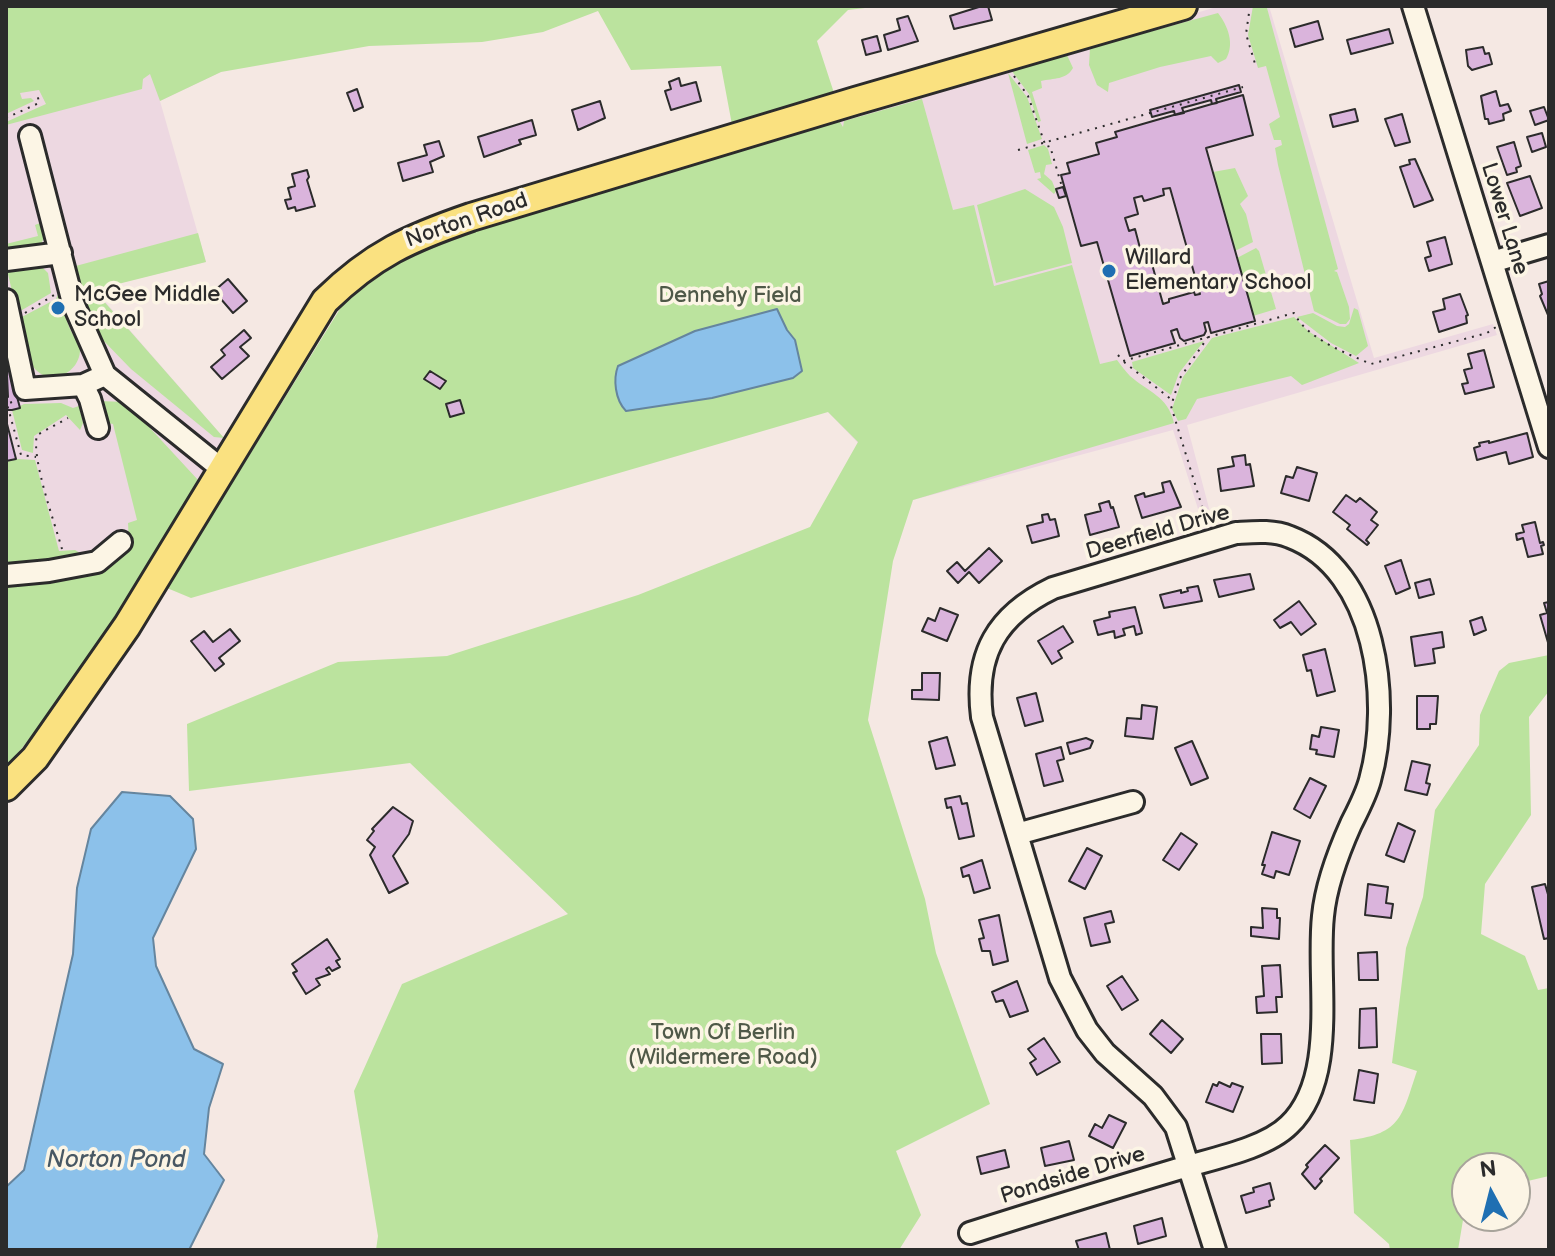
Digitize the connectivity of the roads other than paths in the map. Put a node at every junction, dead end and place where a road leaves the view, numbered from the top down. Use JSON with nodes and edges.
{"nodes":[{"id":1,"x":1183,"y":6,"type":"edge"},
{"id":2,"x":1413,"y":6,"type":"edge"},
{"id":3,"x":30,"y":136,"type":"dead end"},
{"id":4,"x":1549,"y":245,"type":"edge"},
{"id":5,"x":61,"y":253,"type":"junction"},
{"id":6,"x":6,"y":260,"type":"edge"},
{"id":7,"x":1492,"y":262,"type":"junction"},
{"id":8,"x":6,"y":300,"type":"edge"},
{"id":9,"x":105,"y":375,"type":"junction"},
{"id":10,"x":83,"y":385,"type":"junction"},
{"id":11,"x":98,"y":428,"type":"dead end"},
{"id":12,"x":1549,"y":447,"type":"edge"},
{"id":13,"x":223,"y":470,"type":"junction"},
{"id":14,"x":121,"y":542,"type":"dead end"},
{"id":15,"x":6,"y":575,"type":"edge"},
{"id":16,"x":6,"y":787,"type":"edge"},
{"id":17,"x":1133,"y":802,"type":"dead end"},
{"id":18,"x":1017,"y":834,"type":"junction"},
{"id":19,"x":1190,"y":1165,"type":"junction"},
{"id":20,"x":970,"y":1233,"type":"dead end"},
{"id":21,"x":1215,"y":1250,"type":"edge"}],
"edges":[{"from":1,"to":13,"type":"main road","name":"Norton Road"},
{"from":2,"to":7,"type":"street","name":"Lower Lane"},
{"from":3,"to":5,"type":"street"},
{"from":4,"to":7,"type":"street"},
{"from":5,"to":6,"type":"street"},
{"from":5,"to":9,"type":"street"},
{"from":7,"to":12,"type":"street","name":"Lower Lane"},
{"from":8,"to":10,"type":"street"},
{"from":9,"to":10,"type":"street"},
{"from":9,"to":13,"type":"street"},
{"from":10,"to":11,"type":"street"},
{"from":13,"to":16,"type":"main road","name":"Norton Road"},
{"from":14,"to":15,"type":"street"},
{"from":17,"to":18,"type":"street"},
{"from":18,"to":19,"type":"street","name":"Deerfield Drive"},
{"from":18,"to":19,"type":"street","name":"Deerfield Drive"},
{"from":19,"to":20,"type":"street","name":"Pondside Drive"},
{"from":19,"to":21,"type":"street","name":"Deerfield Drive"}]}
